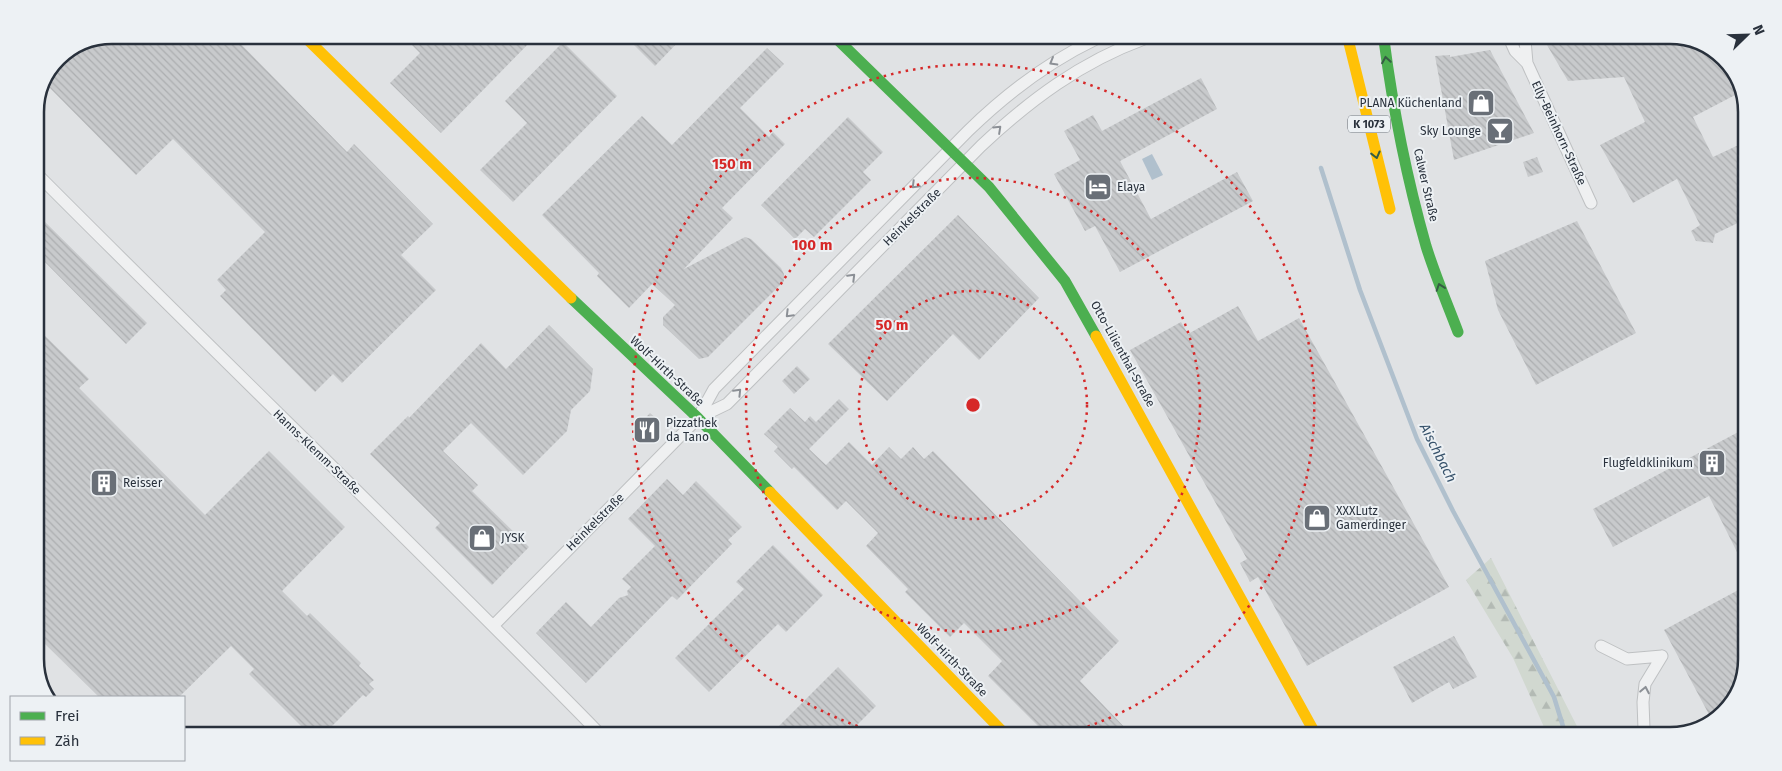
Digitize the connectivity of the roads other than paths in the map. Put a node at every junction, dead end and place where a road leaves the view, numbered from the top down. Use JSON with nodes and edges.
{"nodes":[{"id":1,"x":312,"y":44,"type":"edge"},
{"id":2,"x":842,"y":44,"type":"edge"},
{"id":3,"x":1087,"y":44,"type":"edge"},
{"id":4,"x":1132,"y":44,"type":"edge"},
{"id":5,"x":1349,"y":44,"type":"edge"},
{"id":6,"x":1384,"y":44,"type":"edge"},
{"id":7,"x":1512,"y":44,"type":"edge"},
{"id":8,"x":1525,"y":44,"type":"edge"},
{"id":9,"x":1527,"y":63,"type":"junction"},
{"id":10,"x":949,"y":150,"type":"junction"},
{"id":11,"x":964,"y":164,"type":"junction"},
{"id":12,"x":44,"y":181,"type":"edge"},
{"id":13,"x":1591,"y":204,"type":"dead end"},
{"id":14,"x":1390,"y":209,"type":"dead end"},
{"id":15,"x":1458,"y":332,"type":"dead end"},
{"id":16,"x":698,"y":418,"type":"junction"},
{"id":17,"x":493,"y":626,"type":"junction"},
{"id":18,"x":1601,"y":646,"type":"dead end"},
{"id":19,"x":593,"y":727,"type":"edge"},
{"id":20,"x":998,"y":727,"type":"edge"},
{"id":21,"x":1312,"y":727,"type":"edge"},
{"id":22,"x":1644,"y":727,"type":"edge"}],
"edges":[{"from":1,"to":16,"type":"street","name":"Wolf-Hirth-Straße"},
{"from":2,"to":10,"type":"street","name":"Otto-Lilienthal-Straße"},
{"from":3,"to":10,"type":"street","name":"Heinkelstraße","one_way":true},
{"from":11,"to":4,"type":"street","name":"Heinkelstraße","one_way":true},
{"from":5,"to":14,"type":"street","number":"K 1073","one_way":true},
{"from":15,"to":6,"type":"street","name":"Calwer Straße","number":"K 1073","one_way":true},
{"from":7,"to":9,"type":"street","name":"Elly-Beinhorn-Straße"},
{"from":8,"to":9,"type":"street","name":"Elly-Beinhorn-Straße"},
{"from":9,"to":13,"type":"street","name":"Elly-Beinhorn-Straße"},
{"from":10,"to":11,"type":"street","name":"Otto-Lilienthal-Straße"},
{"from":10,"to":16,"type":"street","name":"Heinkelstraße","one_way":true},
{"from":16,"to":11,"type":"street","name":"Heinkelstraße","one_way":true},
{"from":11,"to":21,"type":"street","name":"Otto-Lilienthal-Straße"},
{"from":12,"to":17,"type":"street","name":"Hanns-Klemm-Straße"},
{"from":16,"to":17,"type":"street","name":"Heinkelstraße"},
{"from":16,"to":20,"type":"street","name":"Wolf-Hirth-Straße"},
{"from":17,"to":19,"type":"street","name":"Hanns-Klemm-Straße"},
{"from":22,"to":18,"type":"street","one_way":true}]}
